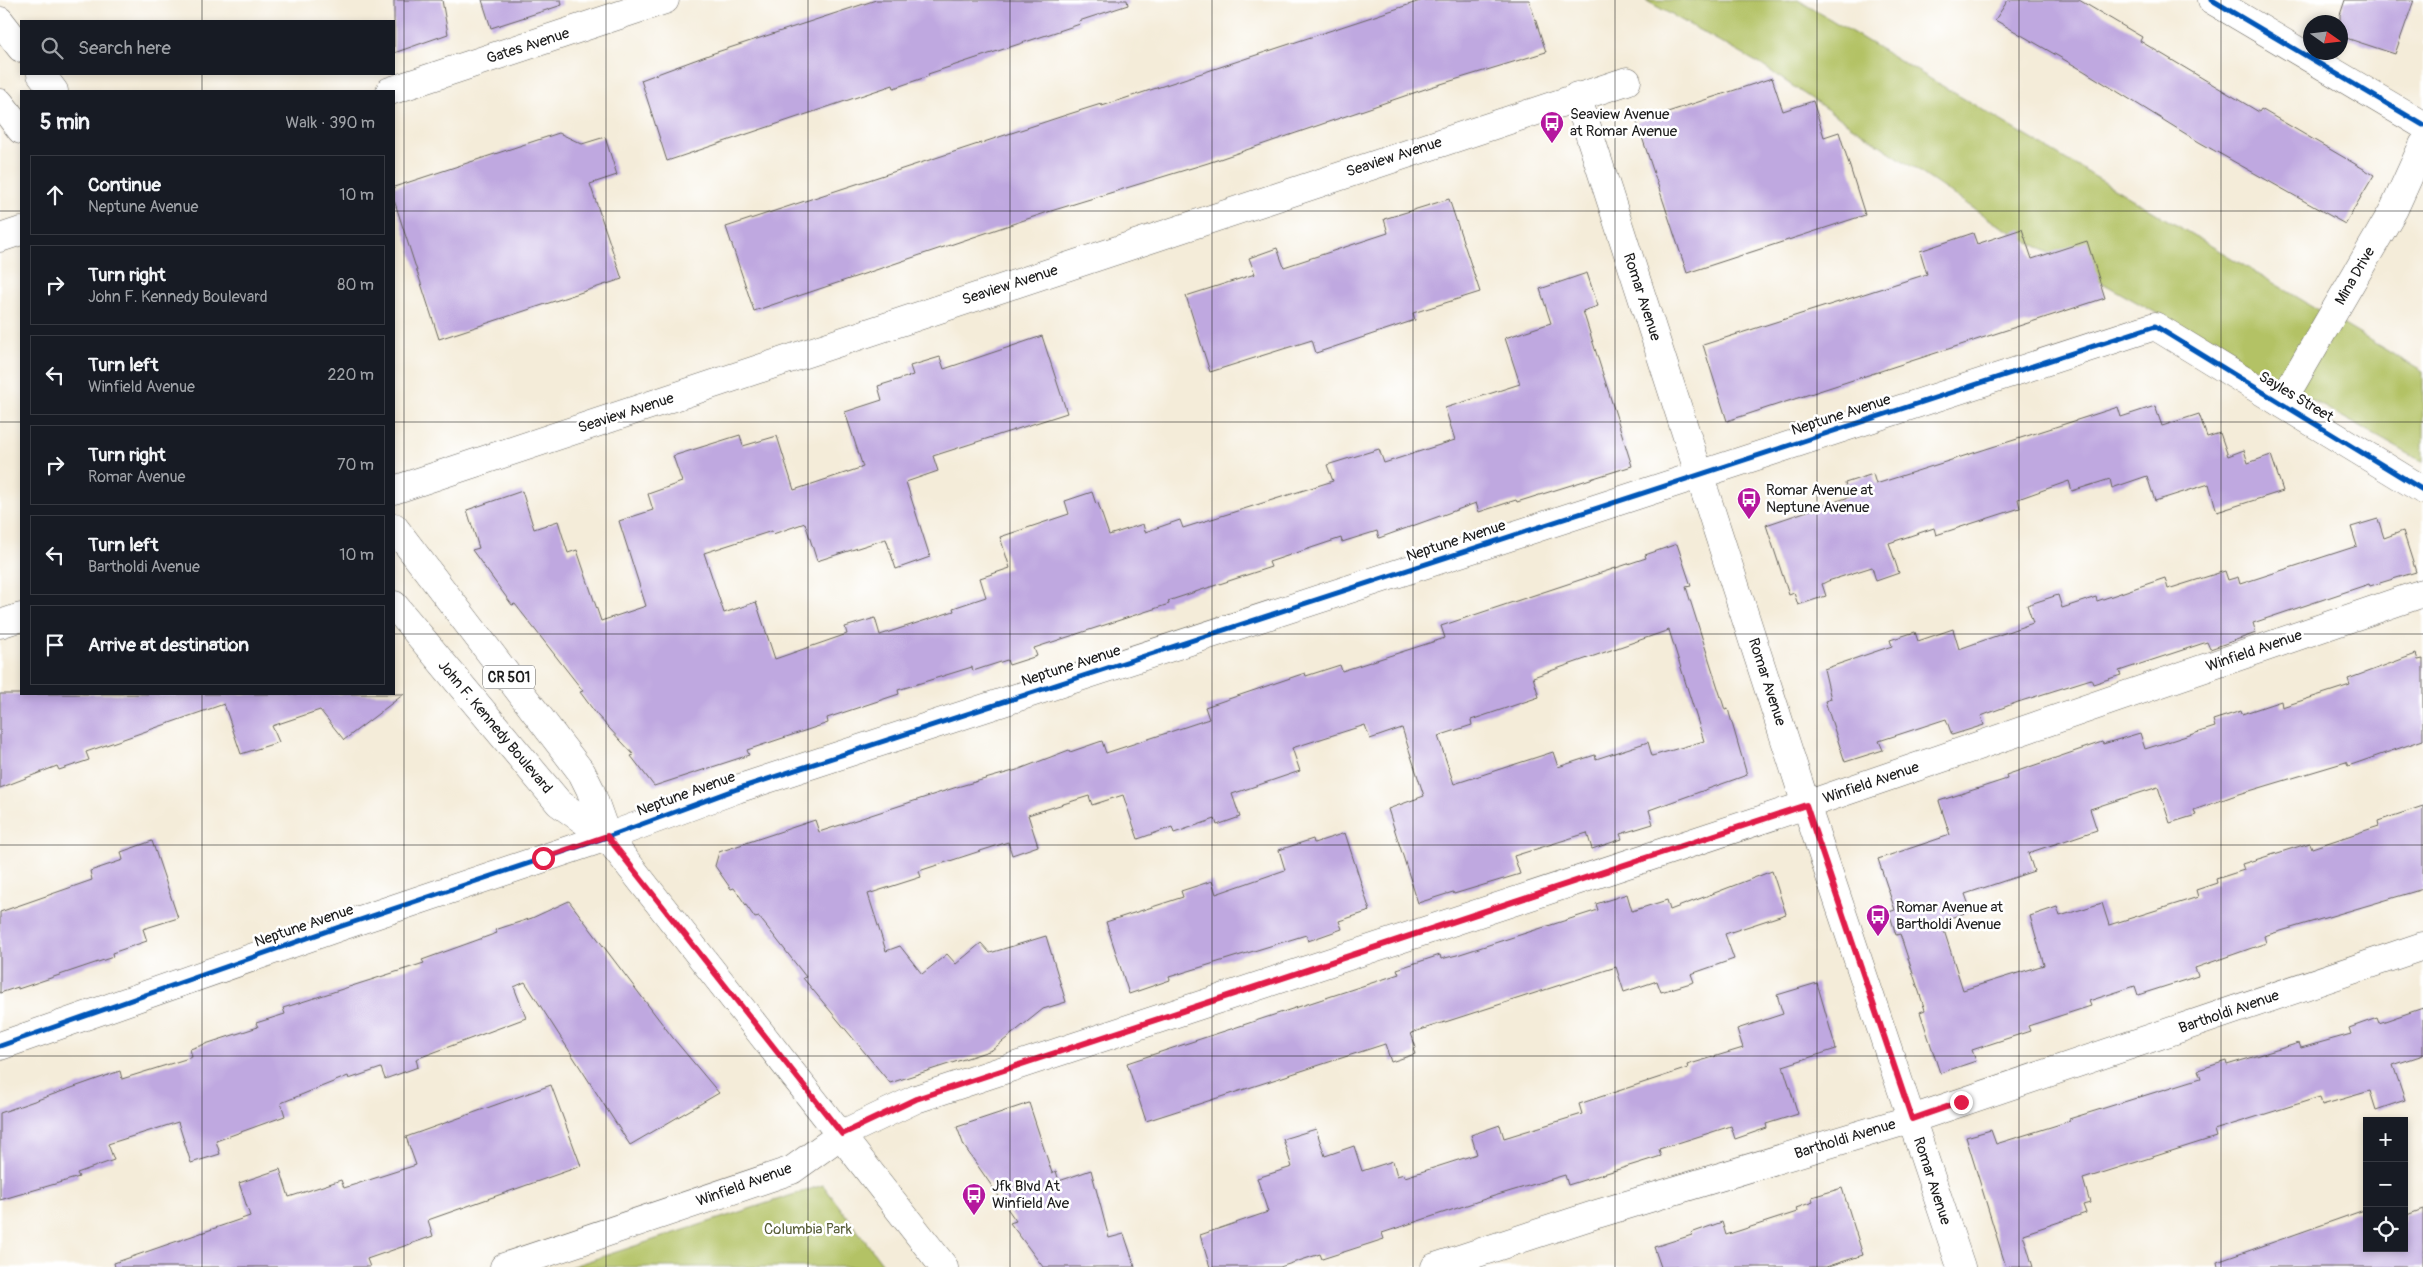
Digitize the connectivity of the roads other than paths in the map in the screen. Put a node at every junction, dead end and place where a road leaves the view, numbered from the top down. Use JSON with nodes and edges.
{"nodes":[{"id":1,"x":665,"y":0,"type":"edge"},
{"id":2,"x":2212,"y":0,"type":"edge"},
{"id":3,"x":0,"y":20,"type":"edge"},
{"id":4,"x":20,"y":47,"type":"edge"},
{"id":5,"x":42,"y":75,"type":"edge"},
{"id":6,"x":1627,"y":81,"type":"dead end"},
{"id":7,"x":53,"y":90,"type":"edge"},
{"id":8,"x":393,"y":90,"type":"edge"},
{"id":9,"x":1577,"y":96,"type":"junction"},
{"id":10,"x":0,"y":103,"type":"edge"},
{"id":11,"x":2423,"y":125,"type":"edge"},
{"id":12,"x":20,"y":129,"type":"edge"},
{"id":13,"x":2423,"y":145,"type":"edge"},
{"id":14,"x":20,"y":231,"type":"edge"},
{"id":15,"x":0,"y":238,"type":"edge"},
{"id":16,"x":2155,"y":326,"type":"joint"},
{"id":17,"x":2281,"y":403,"type":"junction"},
{"id":18,"x":1700,"y":474,"type":"junction"},
{"id":19,"x":395,"y":490,"type":"edge"},
{"id":20,"x":2423,"y":490,"type":"edge"},
{"id":21,"x":395,"y":528,"type":"edge"},
{"id":22,"x":2423,"y":593,"type":"edge"},
{"id":23,"x":395,"y":606,"type":"edge"},
{"id":24,"x":20,"y":617,"type":"edge"},
{"id":25,"x":0,"y":624,"type":"edge"},
{"id":26,"x":1806,"y":805,"type":"junction"},
{"id":27,"x":607,"y":836,"type":"junction"},
{"id":28,"x":2423,"y":946,"type":"edge"},
{"id":29,"x":0,"y":1046,"type":"edge"},
{"id":30,"x":1912,"y":1119,"type":"junction"},
{"id":31,"x":842,"y":1134,"type":"junction"},
{"id":32,"x":504,"y":1267,"type":"edge"},
{"id":33,"x":944,"y":1267,"type":"edge"},
{"id":34,"x":1435,"y":1267,"type":"edge"},
{"id":35,"x":1961,"y":1267,"type":"edge"}],
"edges":[{"from":1,"to":8,"type":"street","name":"Gates Avenue"},
{"from":2,"to":11,"type":"street"},
{"from":3,"to":4,"type":"street"},
{"from":5,"to":7,"type":"street"},
{"from":6,"to":9,"type":"street","name":"Seaview Avenue"},
{"from":9,"to":18,"type":"street","name":"Romar Avenue"},
{"from":9,"to":19,"type":"street","name":"Seaview Avenue"},
{"from":10,"to":12,"type":"street"},
{"from":13,"to":17,"type":"street","name":"Mina Drive"},
{"from":14,"to":15,"type":"street"},
{"from":16,"to":17,"type":"street","name":"Sayles Street"},
{"from":16,"to":18,"type":"street","name":"Neptune Avenue"},
{"from":17,"to":20,"type":"street","name":"Sayles Street"},
{"from":18,"to":26,"type":"street","name":"Romar Avenue"},
{"from":18,"to":27,"type":"street","name":"Neptune Avenue"},
{"from":21,"to":27,"type":"street","name":"John F. Kennedy Boulevard","number":"CR 501"},
{"from":22,"to":26,"type":"street","name":"Winfield Avenue"},
{"from":23,"to":27,"type":"street","name":"John F. Kennedy Boulevard","number":"CR 501"},
{"from":24,"to":25,"type":"street"},
{"from":26,"to":30,"type":"street","name":"Romar Avenue"},
{"from":26,"to":31,"type":"street","name":"Winfield Avenue"},
{"from":27,"to":29,"type":"street","name":"Neptune Avenue"},
{"from":27,"to":31,"type":"street","name":"John F. Kennedy Boulevard","number":"CR 501"},
{"from":28,"to":30,"type":"street","name":"Bartholdi Avenue"},
{"from":30,"to":34,"type":"street","name":"Bartholdi Avenue"},
{"from":30,"to":35,"type":"street","name":"Romar Avenue"},
{"from":31,"to":32,"type":"street","name":"Winfield Avenue"},
{"from":31,"to":33,"type":"street","name":"John F. Kennedy Boulevard","number":"CR 501"}]}
